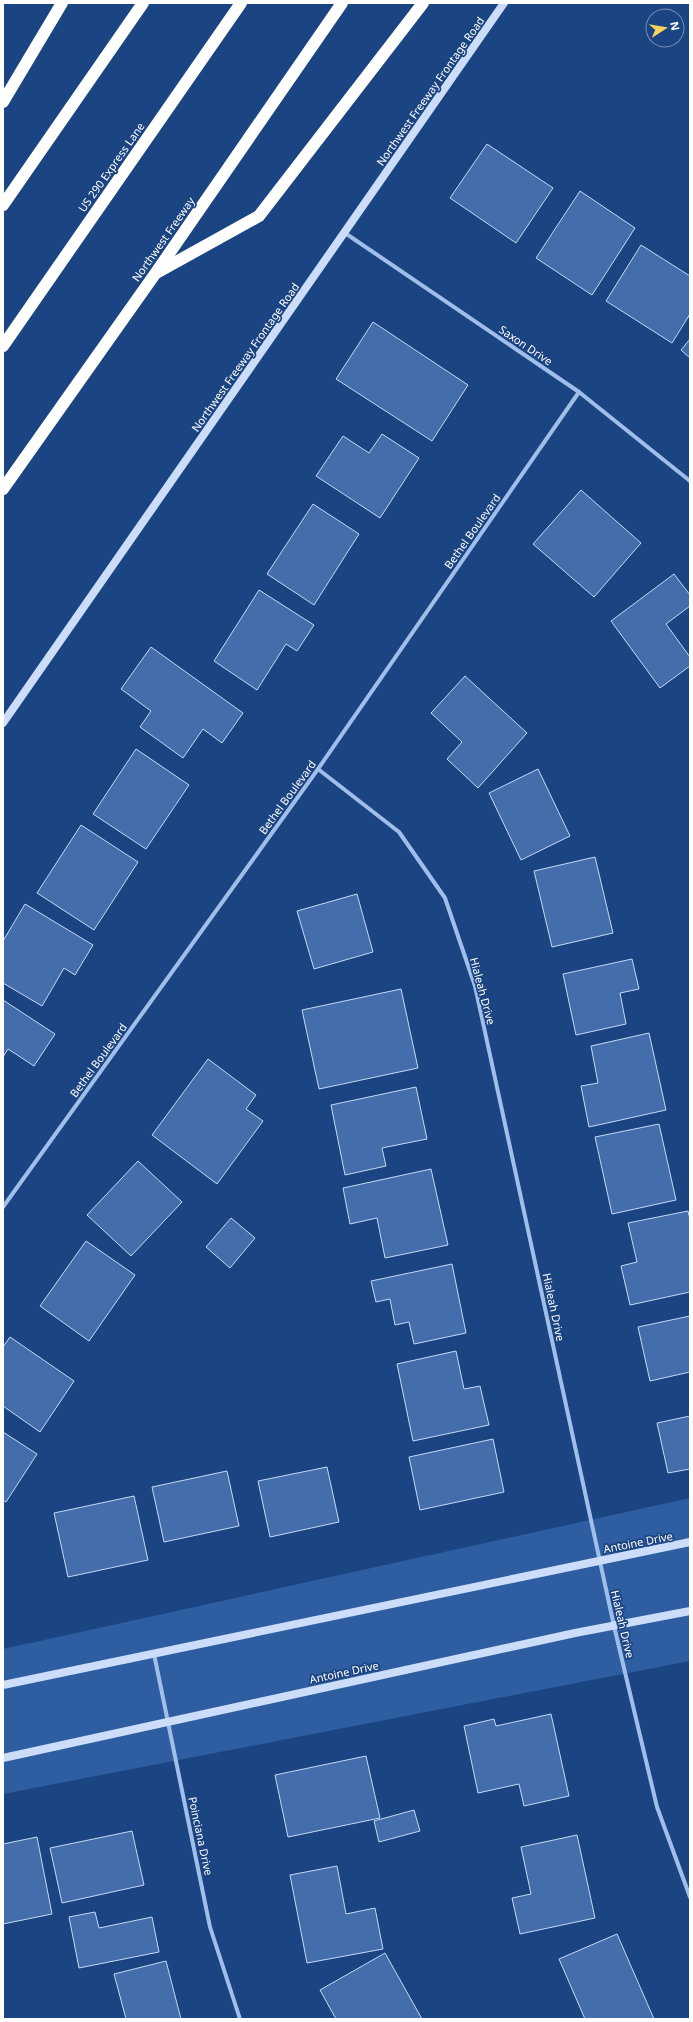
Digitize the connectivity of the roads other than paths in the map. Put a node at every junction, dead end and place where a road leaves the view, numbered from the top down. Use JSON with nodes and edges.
{"nodes":[{"id":1,"x":62,"y":3,"type":"edge"},
{"id":2,"x":144,"y":3,"type":"edge"},
{"id":3,"x":241,"y":3,"type":"edge"},
{"id":4,"x":342,"y":3,"type":"edge"},
{"id":5,"x":423,"y":3,"type":"edge"},
{"id":6,"x":504,"y":3,"type":"edge"},
{"id":7,"x":3,"y":102,"type":"edge"},
{"id":8,"x":3,"y":205,"type":"edge"},
{"id":9,"x":345,"y":233,"type":"junction"},
{"id":10,"x":156,"y":274,"type":"junction"},
{"id":11,"x":3,"y":346,"type":"edge"},
{"id":12,"x":579,"y":392,"type":"junction"},
{"id":13,"x":690,"y":481,"type":"edge"},
{"id":14,"x":3,"y":489,"type":"edge"},
{"id":15,"x":3,"y":723,"type":"edge"},
{"id":16,"x":318,"y":769,"type":"junction"},
{"id":17,"x":3,"y":1207,"type":"edge"},
{"id":18,"x":690,"y":1542,"type":"edge"},
{"id":19,"x":600,"y":1560,"type":"junction"},
{"id":20,"x":690,"y":1611,"type":"edge"},
{"id":21,"x":614,"y":1626,"type":"junction"},
{"id":22,"x":154,"y":1654,"type":"junction"},
{"id":23,"x":3,"y":1685,"type":"edge"},
{"id":24,"x":168,"y":1722,"type":"junction"},
{"id":25,"x":3,"y":1758,"type":"edge"},
{"id":26,"x":690,"y":1897,"type":"edge"},
{"id":27,"x":240,"y":2019,"type":"edge"}],
"edges":[{"from":1,"to":7,"type":"highway"},
{"from":2,"to":8,"type":"highway"},
{"from":3,"to":11,"type":"highway","name":"US 290 Express Lane"},
{"from":4,"to":10,"type":"highway","name":"Northwest Freeway"},
{"from":5,"to":10,"type":"highway"},
{"from":6,"to":9,"type":"main road","name":"Northwest Freeway Frontage Road"},
{"from":9,"to":12,"type":"street","name":"Saxon Drive"},
{"from":9,"to":15,"type":"main road","name":"Northwest Freeway Frontage Road"},
{"from":10,"to":14,"type":"highway","name":"Northwest Freeway"},
{"from":12,"to":13,"type":"street","name":"Saxon Drive"},
{"from":12,"to":16,"type":"street","name":"Bethel Boulevard"},
{"from":16,"to":17,"type":"street","name":"Bethel Boulevard"},
{"from":16,"to":19,"type":"street","name":"Hialeah Drive"},
{"from":18,"to":19,"type":"main road","name":"Antoine Drive"},
{"from":19,"to":21,"type":"street","name":"Hialeah Drive"},
{"from":19,"to":22,"type":"main road","name":"Antoine Drive"},
{"from":20,"to":21,"type":"main road","name":"Antoine Drive"},
{"from":21,"to":24,"type":"main road","name":"Antoine Drive"},
{"from":21,"to":26,"type":"street","name":"Hialeah Drive"},
{"from":22,"to":23,"type":"main road","name":"Antoine Drive"},
{"from":22,"to":24,"type":"street","name":"Poinciana Drive"},
{"from":24,"to":25,"type":"main road","name":"Antoine Drive"},
{"from":24,"to":27,"type":"street","name":"Poinciana Drive"}]}
